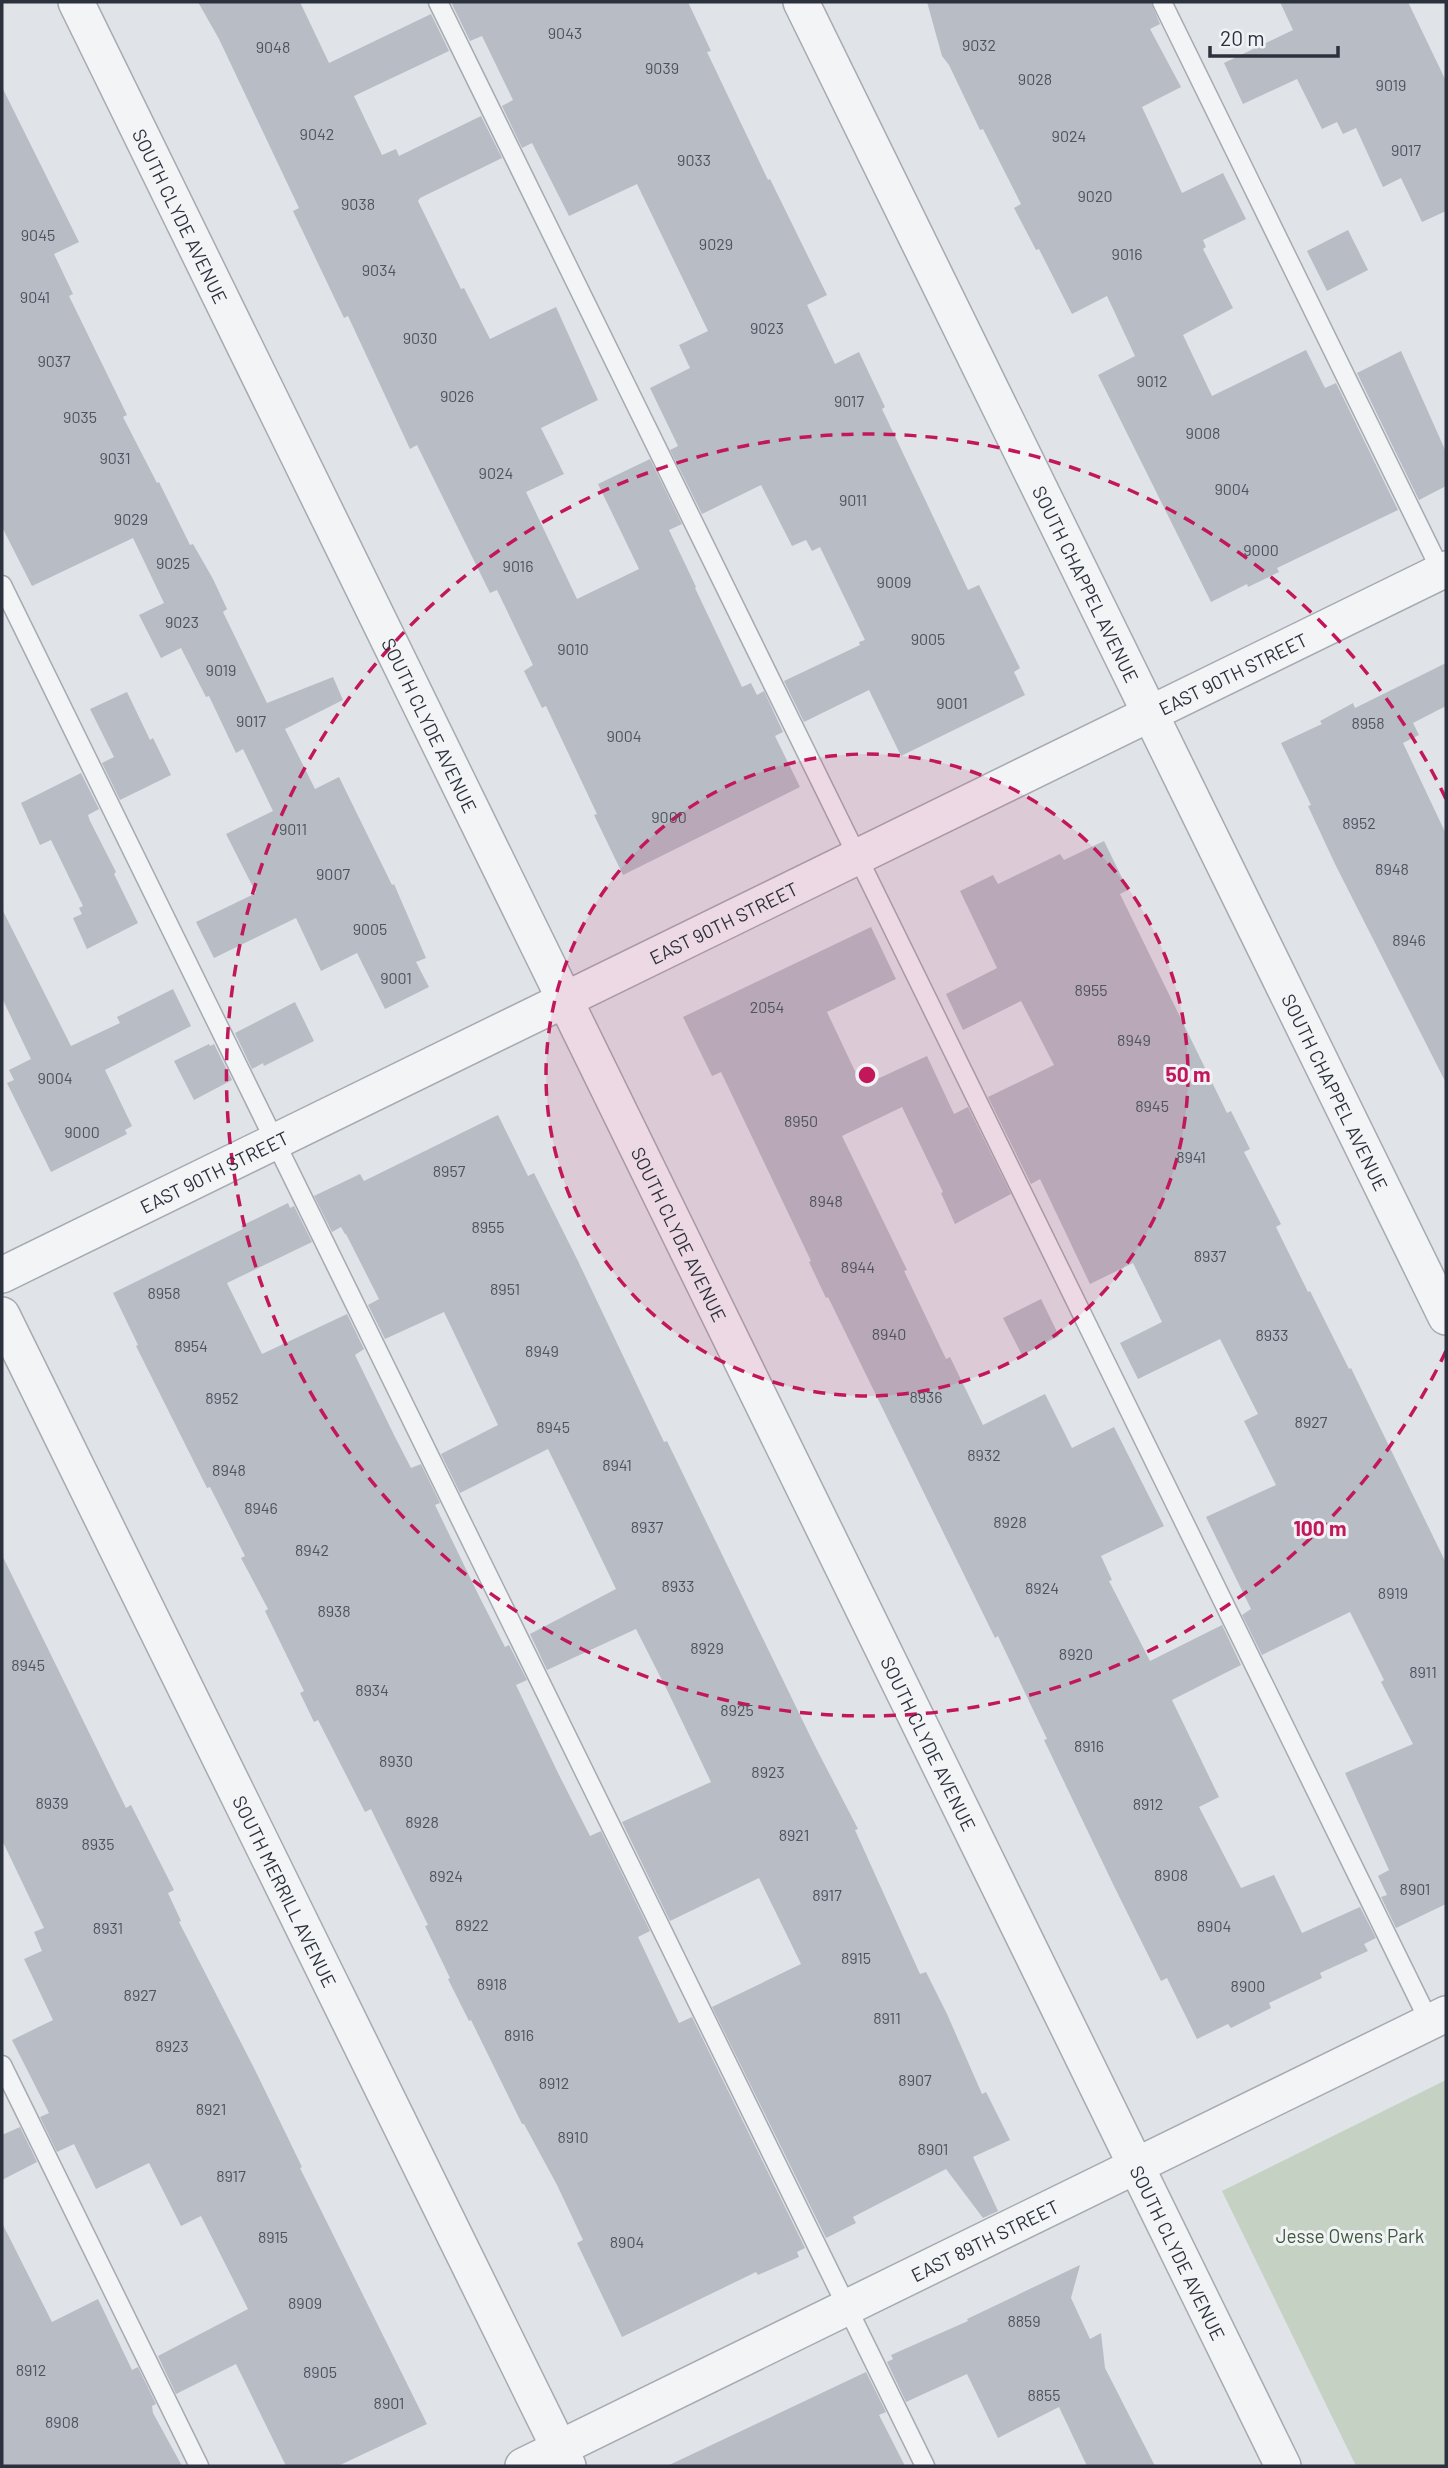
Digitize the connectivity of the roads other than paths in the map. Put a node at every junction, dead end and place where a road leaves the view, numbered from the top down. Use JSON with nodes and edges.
{"nodes":[{"id":1,"x":76,"y":2,"type":"edge"},
{"id":2,"x":438,"y":2,"type":"edge"},
{"id":3,"x":801,"y":2,"type":"edge"},
{"id":4,"x":1162,"y":2,"type":"edge"},
{"id":5,"x":1445,"y":574,"type":"edge"},
{"id":6,"x":2,"y":584,"type":"edge"},
{"id":7,"x":1150,"y":713,"type":"junction"},
{"id":8,"x":856,"y":857,"type":"junction"},
{"id":9,"x":565,"y":1000,"type":"junction"},
{"id":10,"x":275,"y":1142,"type":"junction"},
{"id":11,"x":2,"y":1275,"type":"edge"},
{"id":12,"x":2,"y":1315,"type":"edge"},
{"id":13,"x":1446,"y":1317,"type":"edge"},
{"id":14,"x":1438,"y":2018,"type":"edge"},
{"id":15,"x":2,"y":2065,"type":"edge"},
{"id":16,"x":1136,"y":2166,"type":"junction"},
{"id":17,"x":847,"y":2308,"type":"junction"},
{"id":18,"x":563,"y":2457,"type":"edge"},
{"id":19,"x":199,"y":2466,"type":"edge"},
{"id":20,"x":523,"y":2466,"type":"edge"},
{"id":21,"x":925,"y":2466,"type":"edge"},
{"id":22,"x":1283,"y":2466,"type":"edge"}],
"edges":[{"from":1,"to":9,"type":"street","name":"SOUTH CLYDE AVENUE"},
{"from":2,"to":8,"type":"lane"},
{"from":3,"to":7,"type":"street","name":"SOUTH CHAPPEL AVENUE"},
{"from":4,"to":5,"type":"lane"},
{"from":5,"to":7,"type":"street","name":"EAST 90TH STREET"},
{"from":6,"to":10,"type":"lane"},
{"from":7,"to":8,"type":"street","name":"EAST 90TH STREET"},
{"from":7,"to":13,"type":"street","name":"SOUTH CHAPPEL AVENUE"},
{"from":8,"to":9,"type":"street","name":"EAST 90TH STREET"},
{"from":8,"to":14,"type":"lane"},
{"from":9,"to":10,"type":"street","name":"EAST 90TH STREET"},
{"from":9,"to":16,"type":"street","name":"SOUTH CLYDE AVENUE"},
{"from":10,"to":11,"type":"street","name":"EAST 90TH STREET"},
{"from":10,"to":17,"type":"lane"},
{"from":12,"to":18,"type":"street","name":"SOUTH MERRILL AVENUE"},
{"from":14,"to":16,"type":"street","name":"EAST 89TH STREET"},
{"from":15,"to":19,"type":"lane"},
{"from":16,"to":17,"type":"street","name":"EAST 89TH STREET"},
{"from":16,"to":22,"type":"street","name":"SOUTH CLYDE AVENUE"},
{"from":17,"to":18,"type":"street","name":"EAST 89TH STREET"},
{"from":17,"to":21,"type":"lane"},
{"from":18,"to":20,"type":"street","name":"EAST 89TH STREET"}]}
